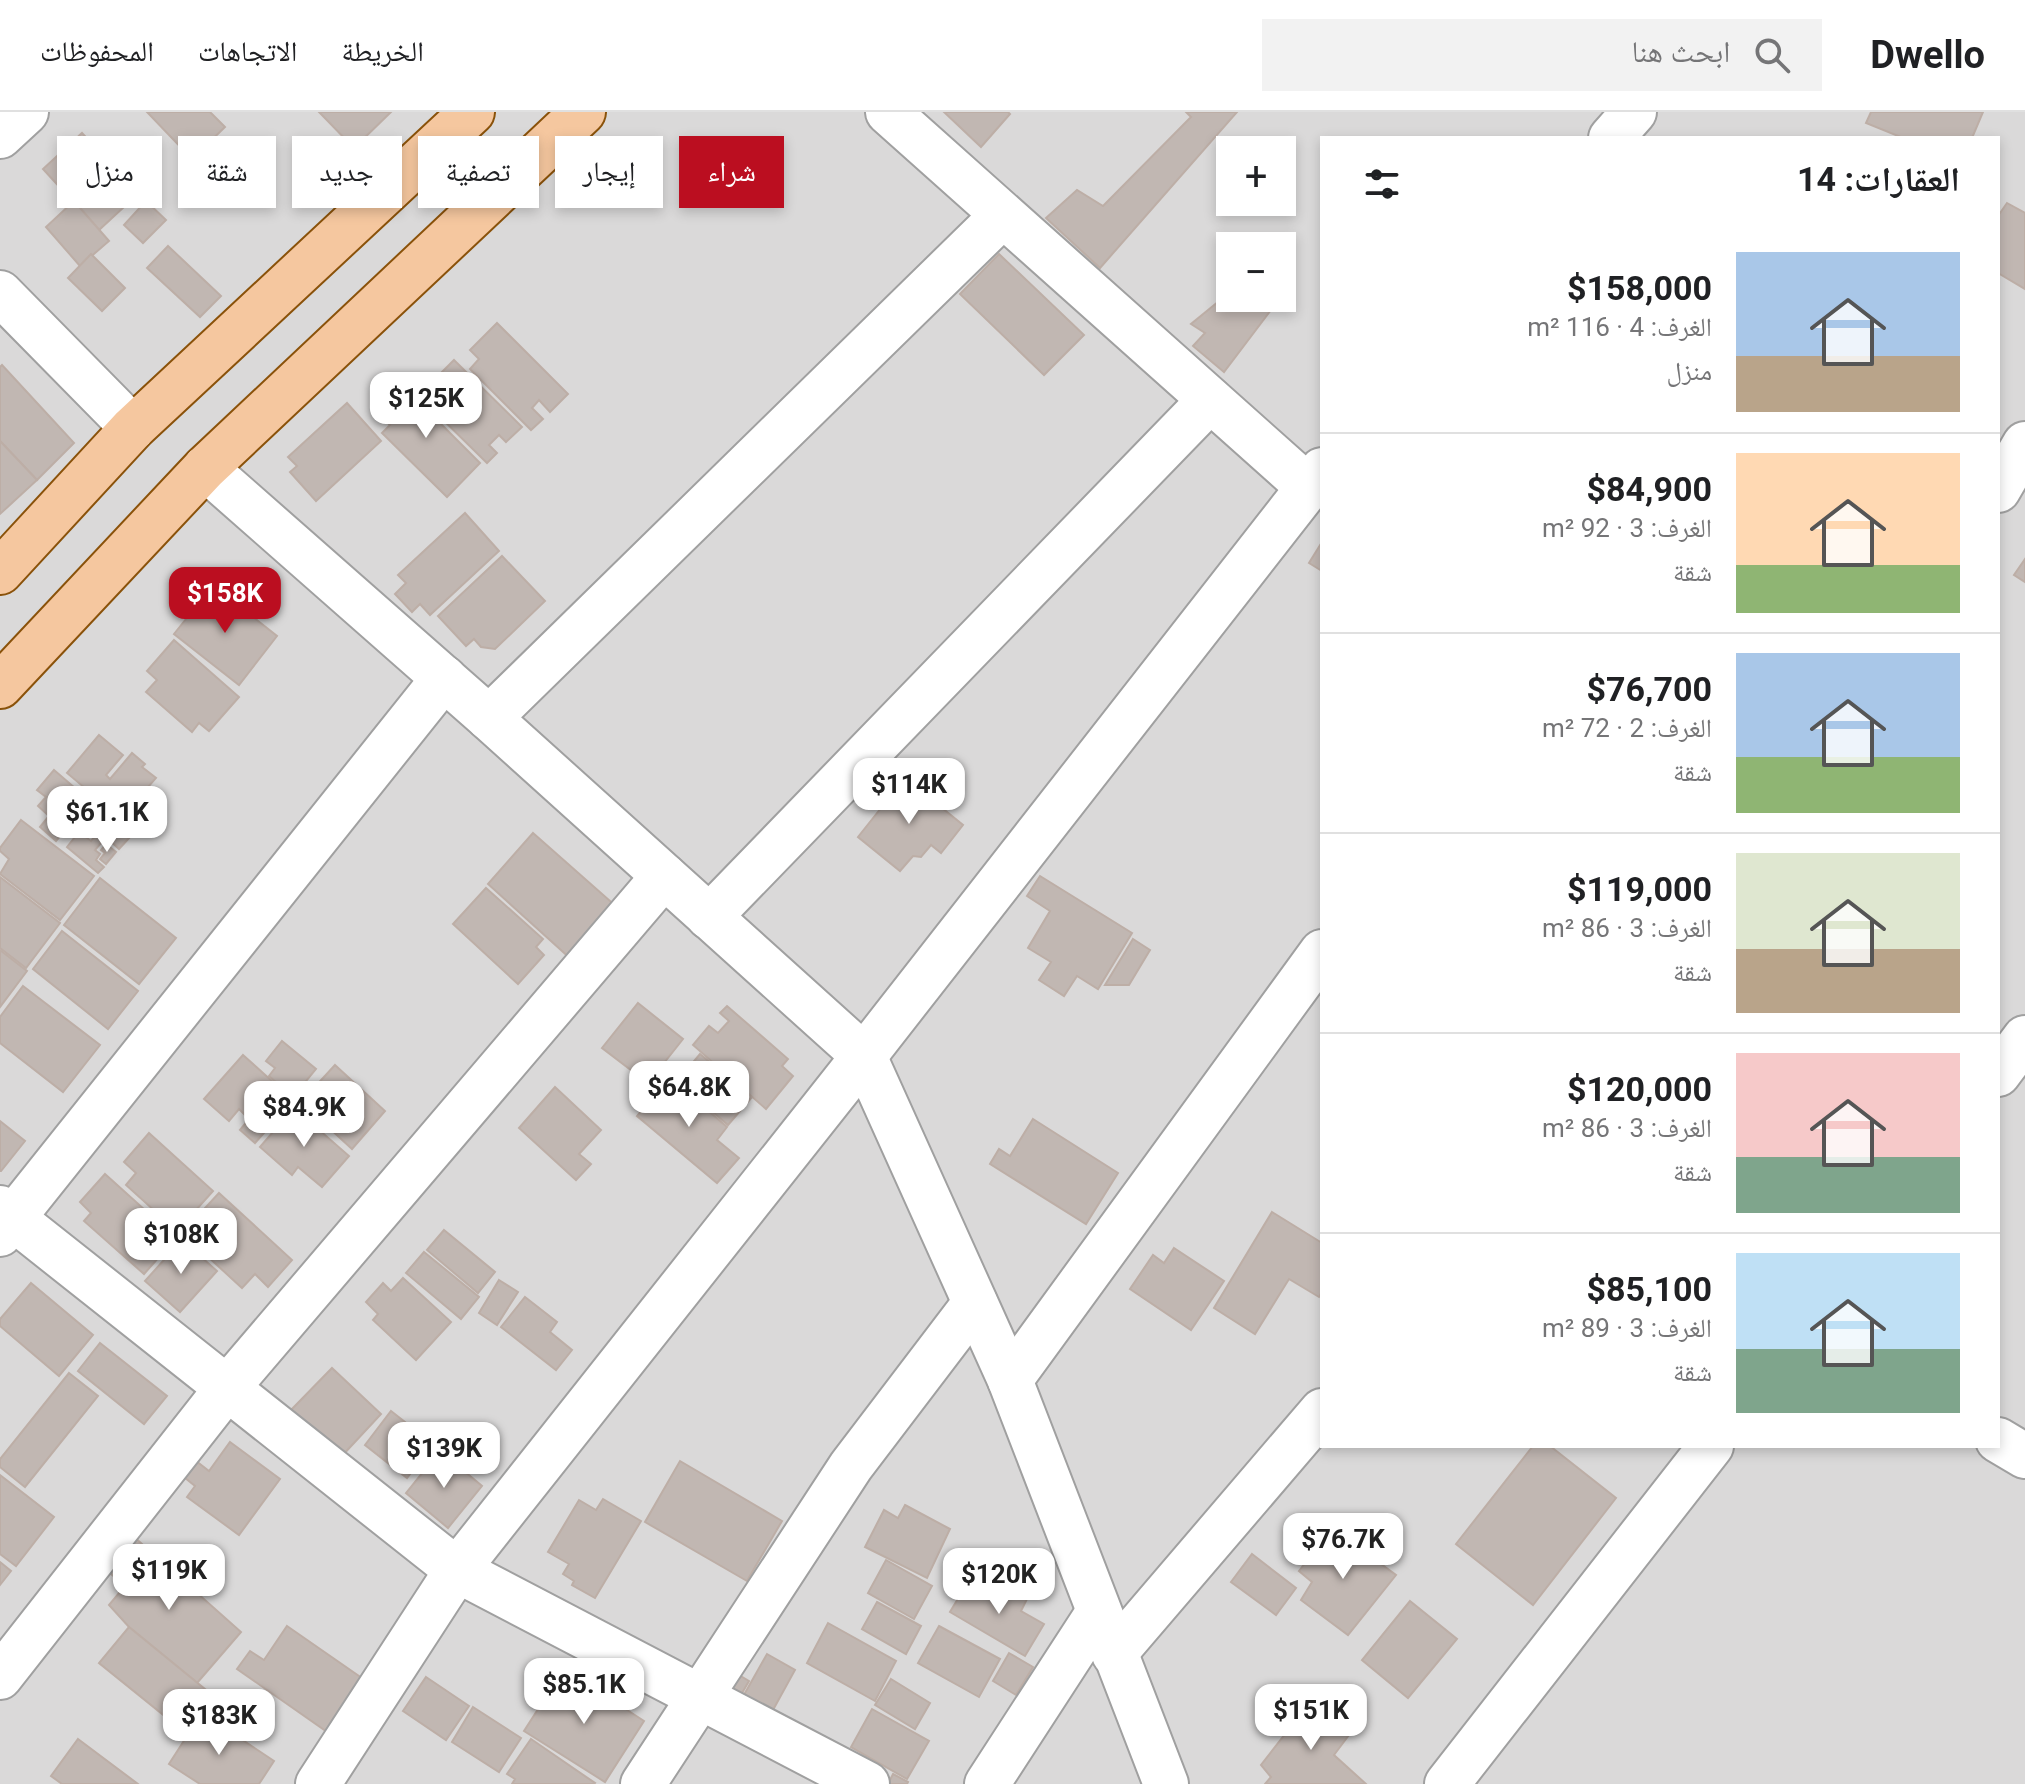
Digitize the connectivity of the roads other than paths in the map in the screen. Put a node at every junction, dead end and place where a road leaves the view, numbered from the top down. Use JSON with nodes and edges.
{"nodes":[{"id":1,"x":26,"y":112,"type":"edge"},
{"id":2,"x":472,"y":112,"type":"edge"},
{"id":3,"x":583,"y":112,"type":"edge"},
{"id":4,"x":888,"y":112,"type":"edge"},
{"id":5,"x":1634,"y":112,"type":"edge"},
{"id":6,"x":0,"y":136,"type":"edge"},
{"id":7,"x":1613,"y":136,"type":"edge"},
{"id":8,"x":1002,"y":216,"type":"junction"},
{"id":9,"x":0,"y":293,"type":"edge"},
{"id":10,"x":1210,"y":400,"type":"junction"},
{"id":11,"x":133,"y":428,"type":"junction"},
{"id":12,"x":2025,"y":444,"type":"edge"},
{"id":13,"x":205,"y":468,"type":"junction"},
{"id":14,"x":1315,"y":478,"type":"edge"},
{"id":15,"x":2000,"y":487,"type":"edge"},
{"id":16,"x":0,"y":572,"type":"edge"},
{"id":17,"x":444,"y":678,"type":"junction"},
{"id":18,"x":0,"y":686,"type":"edge"},
{"id":19,"x":489,"y":718,"type":"junction"},
{"id":20,"x":664,"y":876,"type":"junction"},
{"id":21,"x":709,"y":917,"type":"junction"},
{"id":22,"x":1320,"y":955,"type":"edge"},
{"id":23,"x":2025,"y":1038,"type":"edge"},
{"id":24,"x":864,"y":1056,"type":"junction"},
{"id":25,"x":2000,"y":1071,"type":"edge"},
{"id":26,"x":4,"y":1220,"type":"edge"},
{"id":27,"x":975,"y":1303,"type":"junction"},
{"id":28,"x":1010,"y":1380,"type":"junction"},
{"id":29,"x":227,"y":1388,"type":"junction"},
{"id":30,"x":1320,"y":1413,"type":"edge"},
{"id":31,"x":2000,"y":1441,"type":"edge"},
{"id":32,"x":1709,"y":1448,"type":"edge"},
{"id":33,"x":2025,"y":1456,"type":"edge"},
{"id":34,"x":457,"y":1570,"type":"junction"},
{"id":35,"x":1098,"y":1613,"type":"junction"},
{"id":36,"x":1114,"y":1654,"type":"junction"},
{"id":37,"x":0,"y":1677,"type":"edge"},
{"id":38,"x":700,"y":1696,"type":"junction"},
{"id":39,"x":318,"y":1784,"type":"edge"},
{"id":40,"x":643,"y":1784,"type":"edge"},
{"id":41,"x":867,"y":1784,"type":"edge"},
{"id":42,"x":987,"y":1784,"type":"edge"},
{"id":43,"x":1166,"y":1784,"type":"edge"},
{"id":44,"x":1447,"y":1784,"type":"edge"}],
"edges":[{"from":1,"to":6,"type":"street"},
{"from":2,"to":11,"type":"main road"},
{"from":3,"to":13,"type":"main road"},
{"from":4,"to":8,"type":"street"},
{"from":5,"to":7,"type":"street"},
{"from":8,"to":10,"type":"street"},
{"from":8,"to":19,"type":"street"},
{"from":9,"to":11,"type":"street"},
{"from":10,"to":14,"type":"street"},
{"from":10,"to":21,"type":"street"},
{"from":11,"to":16,"type":"main road"},
{"from":12,"to":15,"type":"street"},
{"from":13,"to":17,"type":"street"},
{"from":13,"to":18,"type":"main road"},
{"from":14,"to":24,"type":"street"},
{"from":17,"to":19,"type":"street"},
{"from":17,"to":26,"type":"street"},
{"from":19,"to":20,"type":"street"},
{"from":20,"to":21,"type":"street"},
{"from":20,"to":29,"type":"street"},
{"from":21,"to":24,"type":"street"},
{"from":22,"to":28,"type":"street"},
{"from":23,"to":25,"type":"street"},
{"from":24,"to":27,"type":"street"},
{"from":24,"to":34,"type":"street"},
{"from":26,"to":29,"type":"street"},
{"from":27,"to":28,"type":"street"},
{"from":27,"to":38,"type":"street"},
{"from":28,"to":35,"type":"street"},
{"from":29,"to":34,"type":"street"},
{"from":29,"to":37,"type":"street"},
{"from":30,"to":36,"type":"street"},
{"from":31,"to":33,"type":"street"},
{"from":32,"to":44,"type":"street"},
{"from":34,"to":38,"type":"street"},
{"from":34,"to":39,"type":"street"},
{"from":35,"to":36,"type":"street"},
{"from":35,"to":42,"type":"street"},
{"from":36,"to":43,"type":"street"},
{"from":38,"to":40,"type":"street"},
{"from":38,"to":41,"type":"street"}]}
